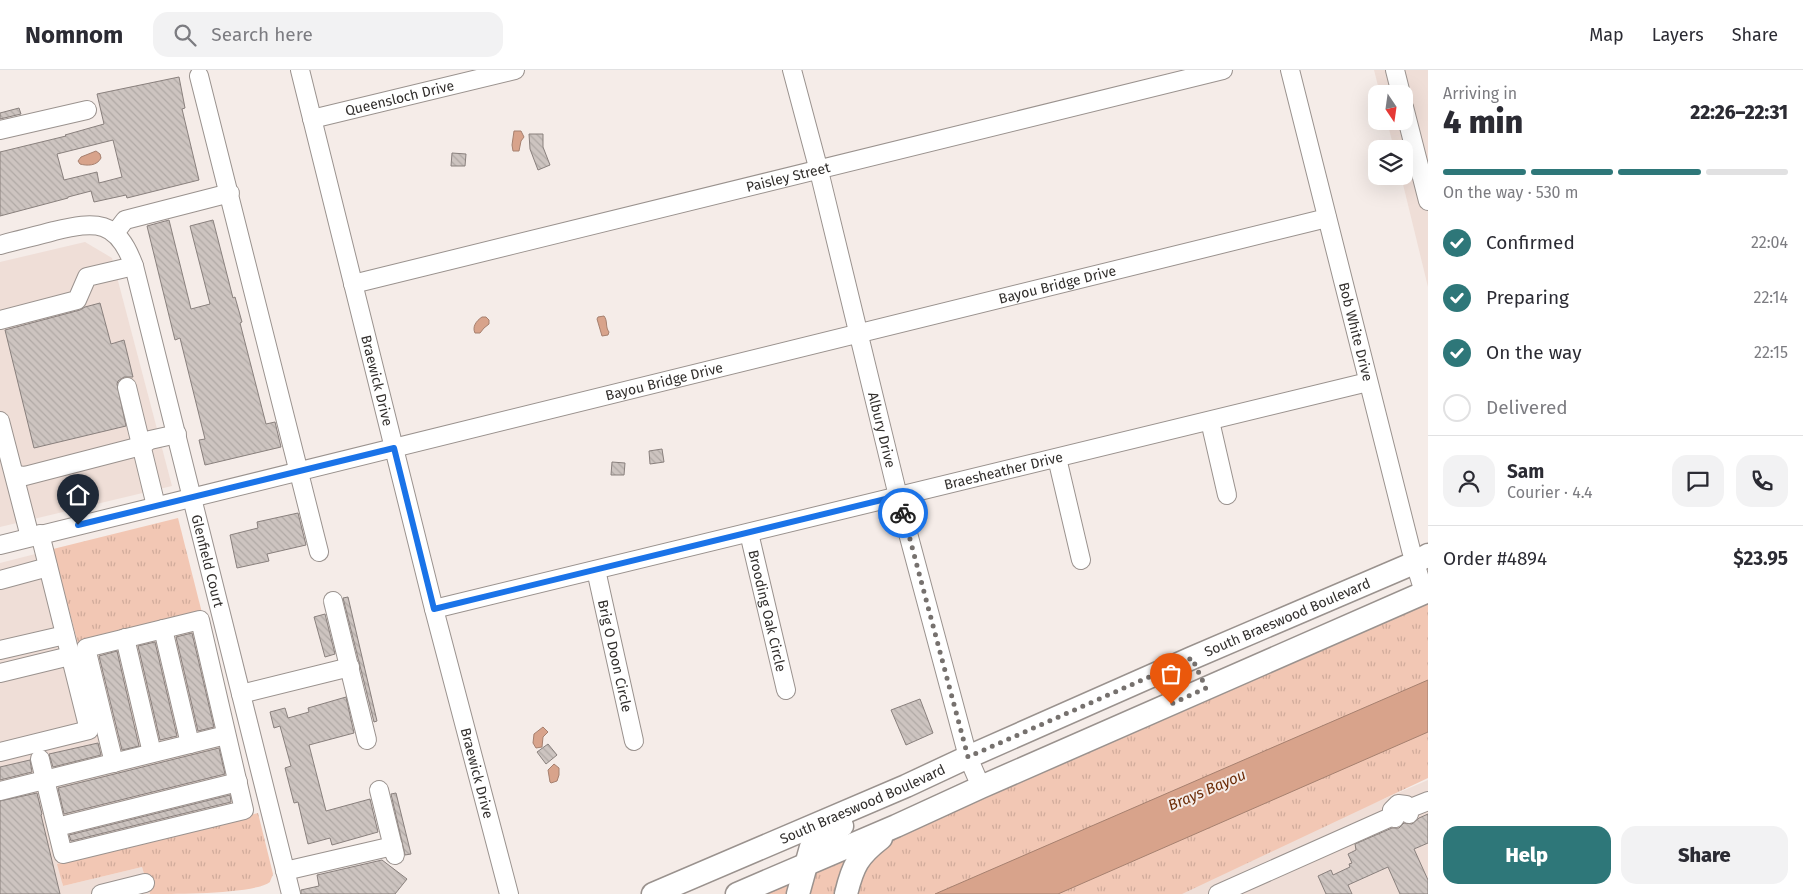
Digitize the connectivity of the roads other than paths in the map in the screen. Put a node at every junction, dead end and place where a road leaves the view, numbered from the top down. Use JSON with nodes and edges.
{"nodes":[{"id":1,"x":300,"y":70,"type":"edge"},
{"id":2,"x":515,"y":70,"type":"edge"},
{"id":3,"x":792,"y":70,"type":"edge"},
{"id":4,"x":1223,"y":70,"type":"edge"},
{"id":5,"x":1290,"y":70,"type":"edge"},
{"id":6,"x":1395,"y":70,"type":"edge"},
{"id":7,"x":199,"y":76,"type":"dead end"},
{"id":8,"x":1399,"y":85,"type":"edge"},
{"id":9,"x":88,"y":110,"type":"dead end"},
{"id":10,"x":312,"y":119,"type":"junction"},
{"id":11,"x":0,"y":130,"type":"edge"},
{"id":12,"x":1411,"y":130,"type":"edge"},
{"id":13,"x":819,"y":171,"type":"junction"},
{"id":14,"x":1425,"y":179,"type":"edge"},
{"id":15,"x":230,"y":193,"type":"junction"},
{"id":16,"x":1428,"y":201,"type":"edge"},
{"id":17,"x":1328,"y":218,"type":"junction"},
{"id":18,"x":115,"y":233,"type":"junction"},
{"id":19,"x":0,"y":244,"type":"edge"},
{"id":20,"x":134,"y":266,"type":"junction"},
{"id":21,"x":353,"y":284,"type":"junction"},
{"id":22,"x":0,"y":320,"type":"edge"},
{"id":23,"x":858,"y":333,"type":"junction"},
{"id":24,"x":1368,"y":382,"type":"junction"},
{"id":25,"x":127,"y":387,"type":"dead end"},
{"id":26,"x":1210,"y":421,"type":"junction"},
{"id":27,"x":0,"y":426,"type":"edge"},
{"id":28,"x":177,"y":434,"type":"junction"},
{"id":29,"x":141,"y":446,"type":"junction"},
{"id":30,"x":394,"y":448,"type":"junction"},
{"id":31,"x":1058,"y":458,"type":"junction"},
{"id":32,"x":297,"y":464,"type":"junction"},
{"id":33,"x":15,"y":475,"type":"junction"},
{"id":34,"x":1227,"y":495,"type":"dead end"},
{"id":35,"x":898,"y":496,"type":"junction"},
{"id":36,"x":193,"y":498,"type":"junction"},
{"id":37,"x":156,"y":506,"type":"junction"},
{"id":38,"x":749,"y":533,"type":"junction"},
{"id":39,"x":35,"y":535,"type":"junction"},
{"id":40,"x":0,"y":545,"type":"edge"},
{"id":41,"x":319,"y":552,"type":"dead end"},
{"id":42,"x":1421,"y":559,"type":"edge"},
{"id":43,"x":1081,"y":560,"type":"dead end"},
{"id":44,"x":48,"y":567,"type":"junction"},
{"id":45,"x":596,"y":570,"type":"junction"},
{"id":46,"x":0,"y":580,"type":"edge"},
{"id":47,"x":1426,"y":592,"type":"edge"},
{"id":48,"x":333,"y":601,"type":"dead end"},
{"id":49,"x":434,"y":609,"type":"junction"},
{"id":50,"x":163,"y":629,"type":"junction"},
{"id":51,"x":65,"y":635,"type":"junction"},
{"id":52,"x":125,"y":638,"type":"junction"},
{"id":53,"x":0,"y":650,"type":"edge"},
{"id":54,"x":70,"y":656,"type":"junction"},
{"id":55,"x":1192,"y":658,"type":"junction"},
{"id":56,"x":350,"y":667,"type":"junction"},
{"id":57,"x":0,"y":673,"type":"edge"},
{"id":58,"x":1206,"y":688,"type":"junction"},
{"id":59,"x":786,"y":690,"type":"dead end"},
{"id":60,"x":241,"y":694,"type":"junction"},
{"id":61,"x":226,"y":735,"type":"junction"},
{"id":62,"x":367,"y":740,"type":"dead end"},
{"id":63,"x":634,"y":741,"type":"dead end"},
{"id":64,"x":190,"y":744,"type":"junction"},
{"id":65,"x":0,"y":752,"type":"edge"},
{"id":66,"x":152,"y":753,"type":"junction"},
{"id":67,"x":968,"y":757,"type":"junction"},
{"id":68,"x":40,"y":759,"type":"dead end"},
{"id":69,"x":114,"y":763,"type":"junction"},
{"id":70,"x":45,"y":780,"type":"junction"},
{"id":71,"x":238,"y":782,"type":"junction"},
{"id":72,"x":906,"y":786,"type":"junction"},
{"id":73,"x":981,"y":787,"type":"junction"},
{"id":74,"x":379,"y":790,"type":"dead end"},
{"id":75,"x":0,"y":792,"type":"edge"},
{"id":76,"x":1428,"y":801,"type":"edge"},
{"id":77,"x":896,"y":826,"type":"junction"},
{"id":78,"x":57,"y":827,"type":"junction"},
{"id":79,"x":806,"y":864,"type":"junction"},
{"id":80,"x":286,"y":871,"type":"junction"},
{"id":81,"x":145,"y":883,"type":"dead end"},
{"id":82,"x":759,"y":884,"type":"junction"},
{"id":83,"x":113,"y":893,"type":"edge"},
{"id":84,"x":287,"y":893,"type":"edge"},
{"id":85,"x":509,"y":894,"type":"edge"},
{"id":86,"x":653,"y":894,"type":"edge"},
{"id":87,"x":738,"y":894,"type":"edge"},
{"id":88,"x":789,"y":894,"type":"edge"},
{"id":89,"x":798,"y":894,"type":"edge"},
{"id":90,"x":846,"y":894,"type":"edge"},
{"id":91,"x":1218,"y":894,"type":"edge"}],
"edges":[{"from":1,"to":10,"type":"street","name":"Braewick Drive"},
{"from":2,"to":10,"type":"street","name":"Queensloch Drive"},
{"from":3,"to":13,"type":"street","name":"Albury Drive"},
{"from":4,"to":13,"type":"street","name":"Paisley Street"},
{"from":5,"to":17,"type":"street","name":"Bob White Drive"},
{"from":6,"to":8,"type":"street"},
{"from":7,"to":15,"type":"street"},
{"from":9,"to":11,"type":"street"},
{"from":10,"to":21,"type":"street","name":"Braewick Drive"},
{"from":12,"to":14,"type":"street"},
{"from":13,"to":21,"type":"street","name":"Paisley Street"},
{"from":13,"to":23,"type":"street","name":"Albury Drive"},
{"from":14,"to":16,"type":"street"},
{"from":15,"to":18,"type":"street"},
{"from":15,"to":32,"type":"street"},
{"from":17,"to":23,"type":"street","name":"Bayou Bridge Drive"},
{"from":17,"to":24,"type":"street","name":"Bob White Drive"},
{"from":18,"to":19,"type":"street"},
{"from":18,"to":20,"type":"street","name":"Glenfield Court"},
{"from":20,"to":22,"type":"street"},
{"from":20,"to":28,"type":"street","name":"Glenfield Court"},
{"from":21,"to":30,"type":"street","name":"Braewick Drive"},
{"from":23,"to":30,"type":"street","name":"Bayou Bridge Drive"},
{"from":23,"to":35,"type":"street","name":"Albury Drive"},
{"from":24,"to":26,"type":"street","name":"Braesheather Drive"},
{"from":24,"to":42,"type":"street","name":"Bob White Drive"},
{"from":25,"to":29,"type":"street"},
{"from":26,"to":31,"type":"street","name":"Braesheather Drive"},
{"from":26,"to":34,"type":"street"},
{"from":27,"to":33,"type":"street"},
{"from":28,"to":29,"type":"street"},
{"from":28,"to":36,"type":"street","name":"Glenfield Court"},
{"from":29,"to":33,"type":"street"},
{"from":29,"to":37,"type":"street"},
{"from":30,"to":32,"type":"street","name":"Bayou Bridge Drive"},
{"from":30,"to":49,"type":"street","name":"Braewick Drive"},
{"from":31,"to":35,"type":"street","name":"Braesheather Drive"},
{"from":31,"to":43,"type":"street"},
{"from":32,"to":36,"type":"street","name":"Bayou Bridge Drive"},
{"from":32,"to":41,"type":"street"},
{"from":33,"to":39,"type":"street"},
{"from":35,"to":38,"type":"street","name":"Braesheather Drive"},
{"from":35,"to":67,"type":"street","name":"Albury Drive"},
{"from":36,"to":37,"type":"street","name":"Bayou Bridge Drive"},
{"from":36,"to":60,"type":"street","name":"Glenfield Court"},
{"from":37,"to":39,"type":"street","name":"Bayou Bridge Drive"},
{"from":38,"to":45,"type":"street","name":"Braesheather Drive"},
{"from":38,"to":59,"type":"street","name":"Brooding Oak Circle"},
{"from":39,"to":40,"type":"street","name":"Bayou Bridge Drive"},
{"from":39,"to":44,"type":"street"},
{"from":42,"to":47,"type":"street","name":"Bob White Drive"},
{"from":42,"to":55,"type":"main road","name":"South Braeswood Boulevard"},
{"from":44,"to":46,"type":"street"},
{"from":44,"to":51,"type":"street"},
{"from":45,"to":49,"type":"street","name":"Braesheather Drive"},
{"from":45,"to":63,"type":"street","name":"Brig O Doon Circle"},
{"from":47,"to":58,"type":"main road"},
{"from":48,"to":56,"type":"street"},
{"from":49,"to":85,"type":"street","name":"Braewick Drive"},
{"from":50,"to":52,"type":"street"},
{"from":50,"to":61,"type":"street"},
{"from":50,"to":64,"type":"street"},
{"from":51,"to":53,"type":"street"},
{"from":51,"to":54,"type":"street"},
{"from":52,"to":66,"type":"street"},
{"from":52,"to":69,"type":"street"},
{"from":54,"to":57,"type":"street"},
{"from":54,"to":65,"type":"street"},
{"from":55,"to":58,"type":"main road"},
{"from":55,"to":67,"type":"main road","name":"South Braeswood Boulevard"},
{"from":56,"to":60,"type":"street"},
{"from":56,"to":62,"type":"street"},
{"from":58,"to":73,"type":"main road"},
{"from":60,"to":80,"type":"street","name":"Glenfield Court"},
{"from":61,"to":64,"type":"street"},
{"from":61,"to":71,"type":"street"},
{"from":64,"to":66,"type":"street"},
{"from":66,"to":69,"type":"street"},
{"from":67,"to":72,"type":"main road","name":"South Braeswood Boulevard"},
{"from":67,"to":73,"type":"street","name":"Albury Drive"},
{"from":68,"to":70,"type":"street"},
{"from":69,"to":70,"type":"street"},
{"from":70,"to":75,"type":"street"},
{"from":70,"to":78,"type":"street"},
{"from":71,"to":78,"type":"street"},
{"from":71,"to":78,"type":"street"},
{"from":72,"to":79,"type":"main road"},
{"from":72,"to":86,"type":"main road","name":"South Braeswood Boulevard"},
{"from":73,"to":77,"type":"main road"},
{"from":74,"to":80,"type":"street"},
{"from":76,"to":91,"type":"street"},
{"from":77,"to":79,"type":"main road"},
{"from":77,"to":90,"type":"main road"},
{"from":79,"to":82,"type":"main road"},
{"from":79,"to":89,"type":"main road"},
{"from":80,"to":84,"type":"street","name":"Glenfield Court"},
{"from":81,"to":83,"type":"street"},
{"from":82,"to":87,"type":"main road"},
{"from":82,"to":88,"type":"main road"}]}
